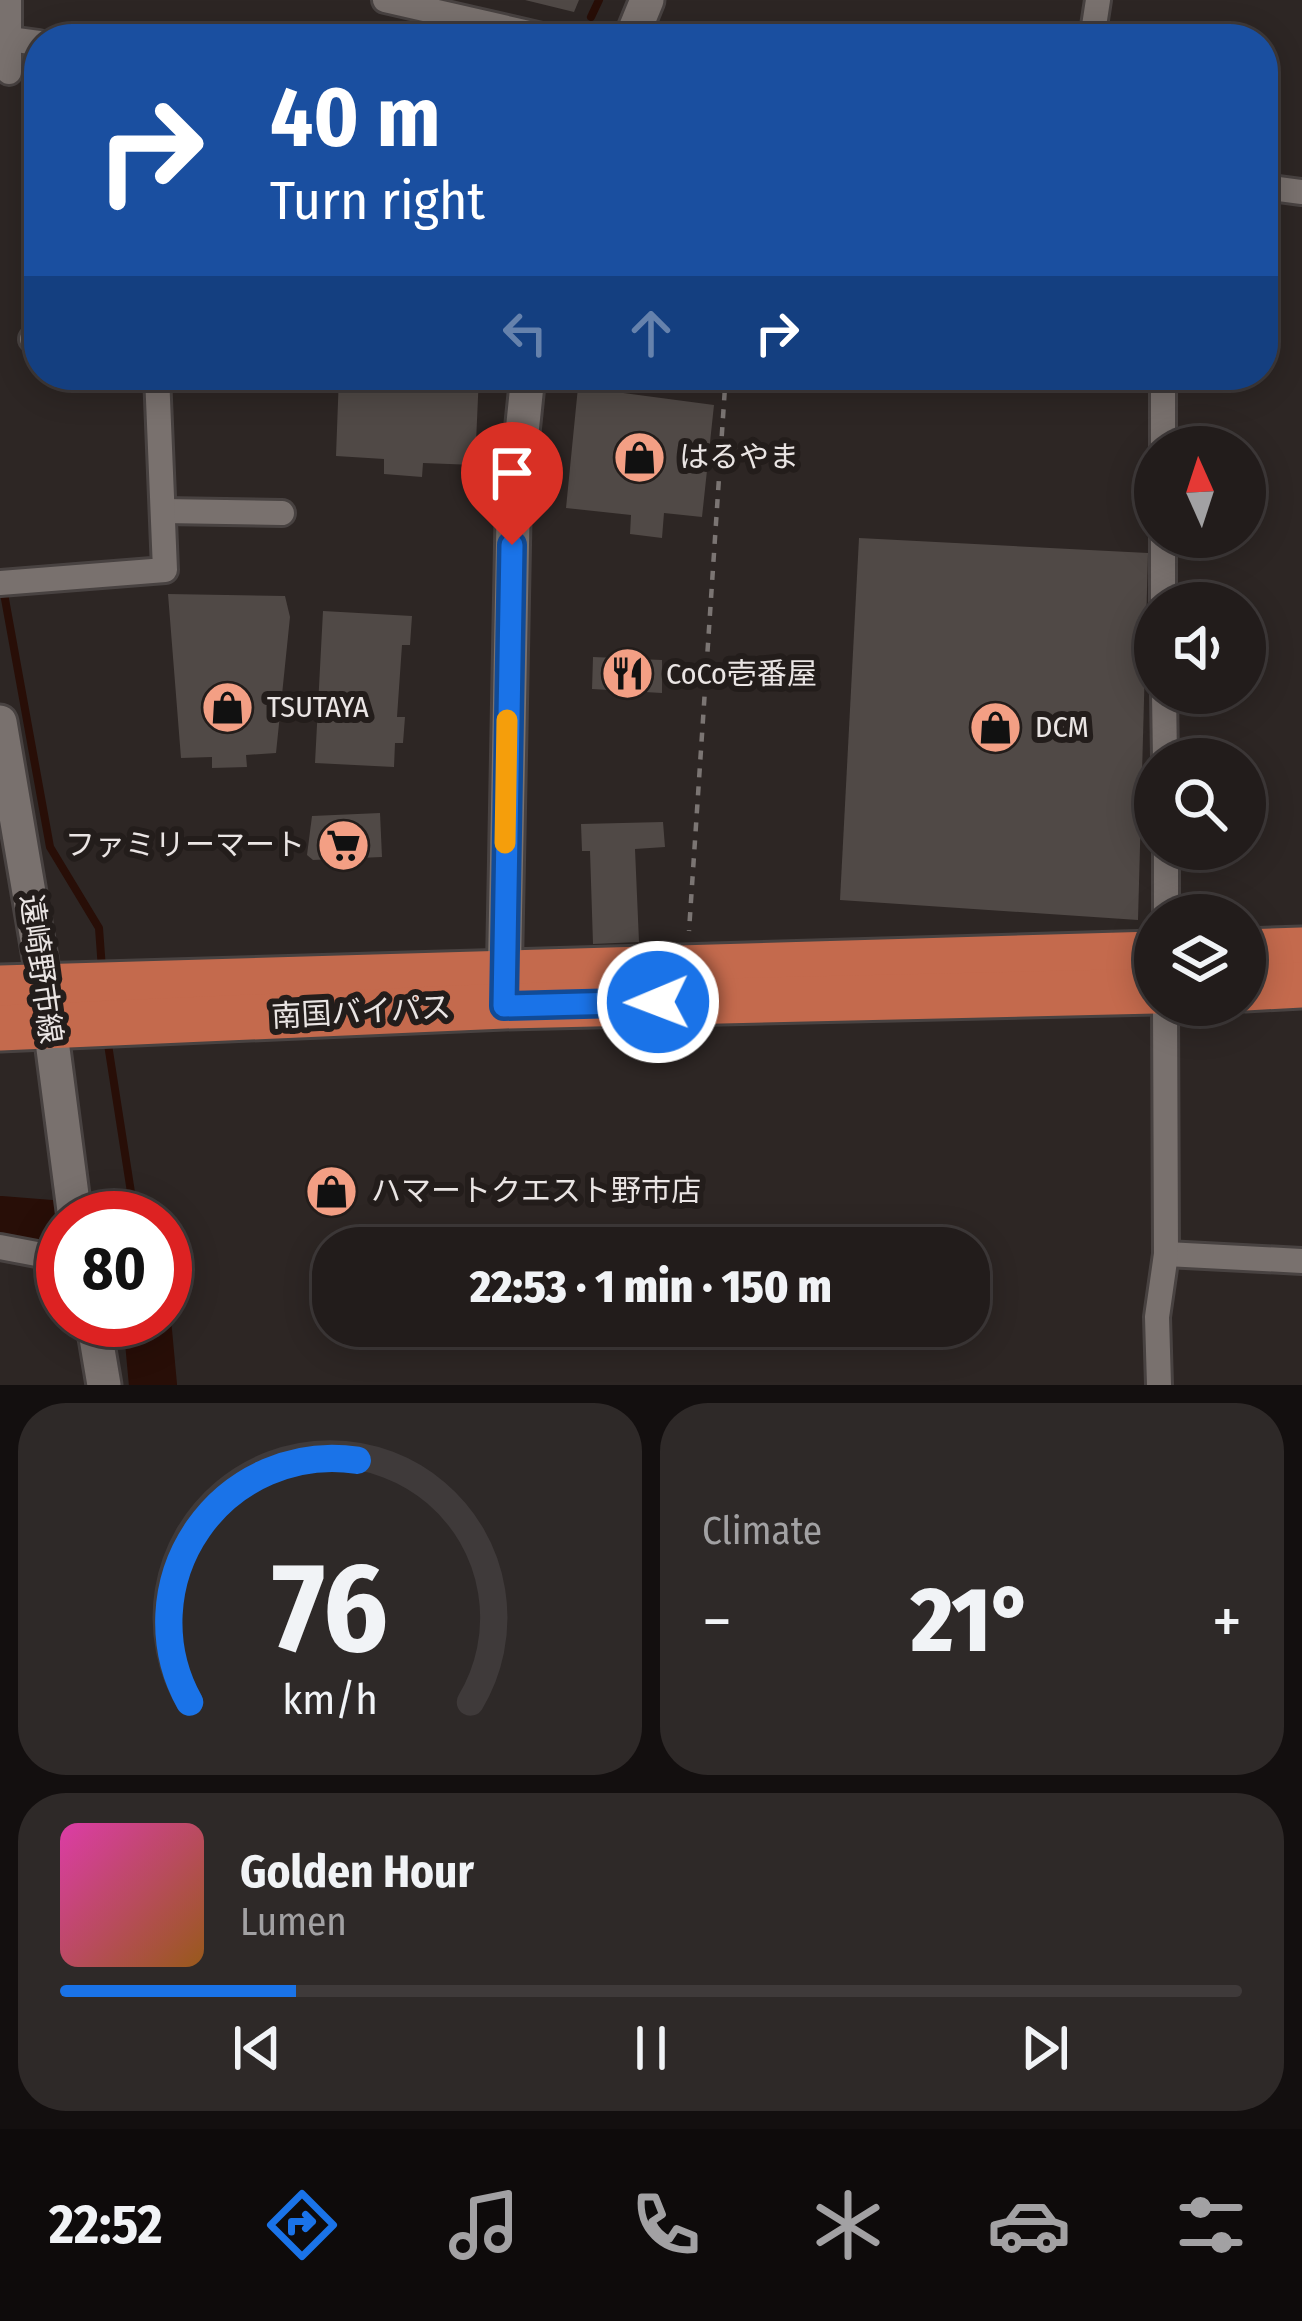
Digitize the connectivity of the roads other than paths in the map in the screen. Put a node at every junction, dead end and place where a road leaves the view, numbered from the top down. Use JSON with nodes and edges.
{"nodes":[{"id":1,"x":9,"y":0,"type":"edge"},
{"id":2,"x":385,"y":0,"type":"edge"},
{"id":3,"x":490,"y":24,"type":"edge"},
{"id":4,"x":9,"y":39,"type":"junction"},
{"id":5,"x":24,"y":41,"type":"edge"},
{"id":6,"x":9,"y":72,"type":"dead end"},
{"id":7,"x":158,"y":390,"type":"edge"},
{"id":8,"x":526,"y":390,"type":"edge"},
{"id":9,"x":1163,"y":390,"type":"edge"},
{"id":10,"x":1163,"y":426,"type":"edge"},
{"id":11,"x":164,"y":511,"type":"junction"},
{"id":12,"x":281,"y":513,"type":"dead end"},
{"id":13,"x":10,"y":582,"type":"edge"},
{"id":14,"x":0,"y":722,"type":"edge"},
{"id":15,"x":1302,"y":950,"type":"edge"},
{"id":16,"x":1266,"y":951,"type":"edge"},
{"id":17,"x":1134,"y":955,"type":"edge"},
{"id":18,"x":1302,"y":986,"type":"edge"},
{"id":19,"x":1266,"y":987,"type":"edge"},
{"id":20,"x":0,"y":988,"type":"edge"},
{"id":21,"x":504,"y":988,"type":"junction"},
{"id":22,"x":1134,"y":991,"type":"edge"},
{"id":23,"x":47,"y":1007,"type":"junction"},
{"id":24,"x":1166,"y":1026,"type":"edge"},
{"id":25,"x":0,"y":1028,"type":"edge"},
{"id":26,"x":71,"y":1191,"type":"edge"},
{"id":27,"x":0,"y":1247,"type":"edge"},
{"id":28,"x":36,"y":1254,"type":"edge"},
{"id":29,"x":1166,"y":1254,"type":"junction"},
{"id":30,"x":1302,"y":1262,"type":"edge"},
{"id":31,"x":98,"y":1347,"type":"edge"},
{"id":32,"x":104,"y":1385,"type":"edge"},
{"id":33,"x":1159,"y":1385,"type":"edge"}],
"edges":[{"from":1,"to":4,"type":"street"},
{"from":2,"to":3,"type":"street"},
{"from":4,"to":5,"type":"street"},
{"from":4,"to":6,"type":"street"},
{"from":7,"to":11,"type":"street"},
{"from":8,"to":21,"type":"street"},
{"from":9,"to":10,"type":"street"},
{"from":11,"to":12,"type":"street"},
{"from":11,"to":13,"type":"street"},
{"from":14,"to":23,"type":"street","name":"遠崎野市線"},
{"from":15,"to":16,"type":"highway"},
{"from":17,"to":21,"type":"highway","name":"南国バイパス"},
{"from":18,"to":19,"type":"highway"},
{"from":20,"to":23,"type":"highway","name":"南国バイパス"},
{"from":21,"to":22,"type":"highway","name":"南国バイパス"},
{"from":21,"to":23,"type":"highway","name":"南国バイパス"},
{"from":23,"to":25,"type":"highway","name":"南国バイパス"},
{"from":23,"to":26,"type":"street","name":"遠崎野市線"},
{"from":24,"to":29,"type":"street"},
{"from":27,"to":28,"type":"street"},
{"from":29,"to":30,"type":"street"},
{"from":29,"to":33,"type":"street"},
{"from":31,"to":32,"type":"street"}]}
